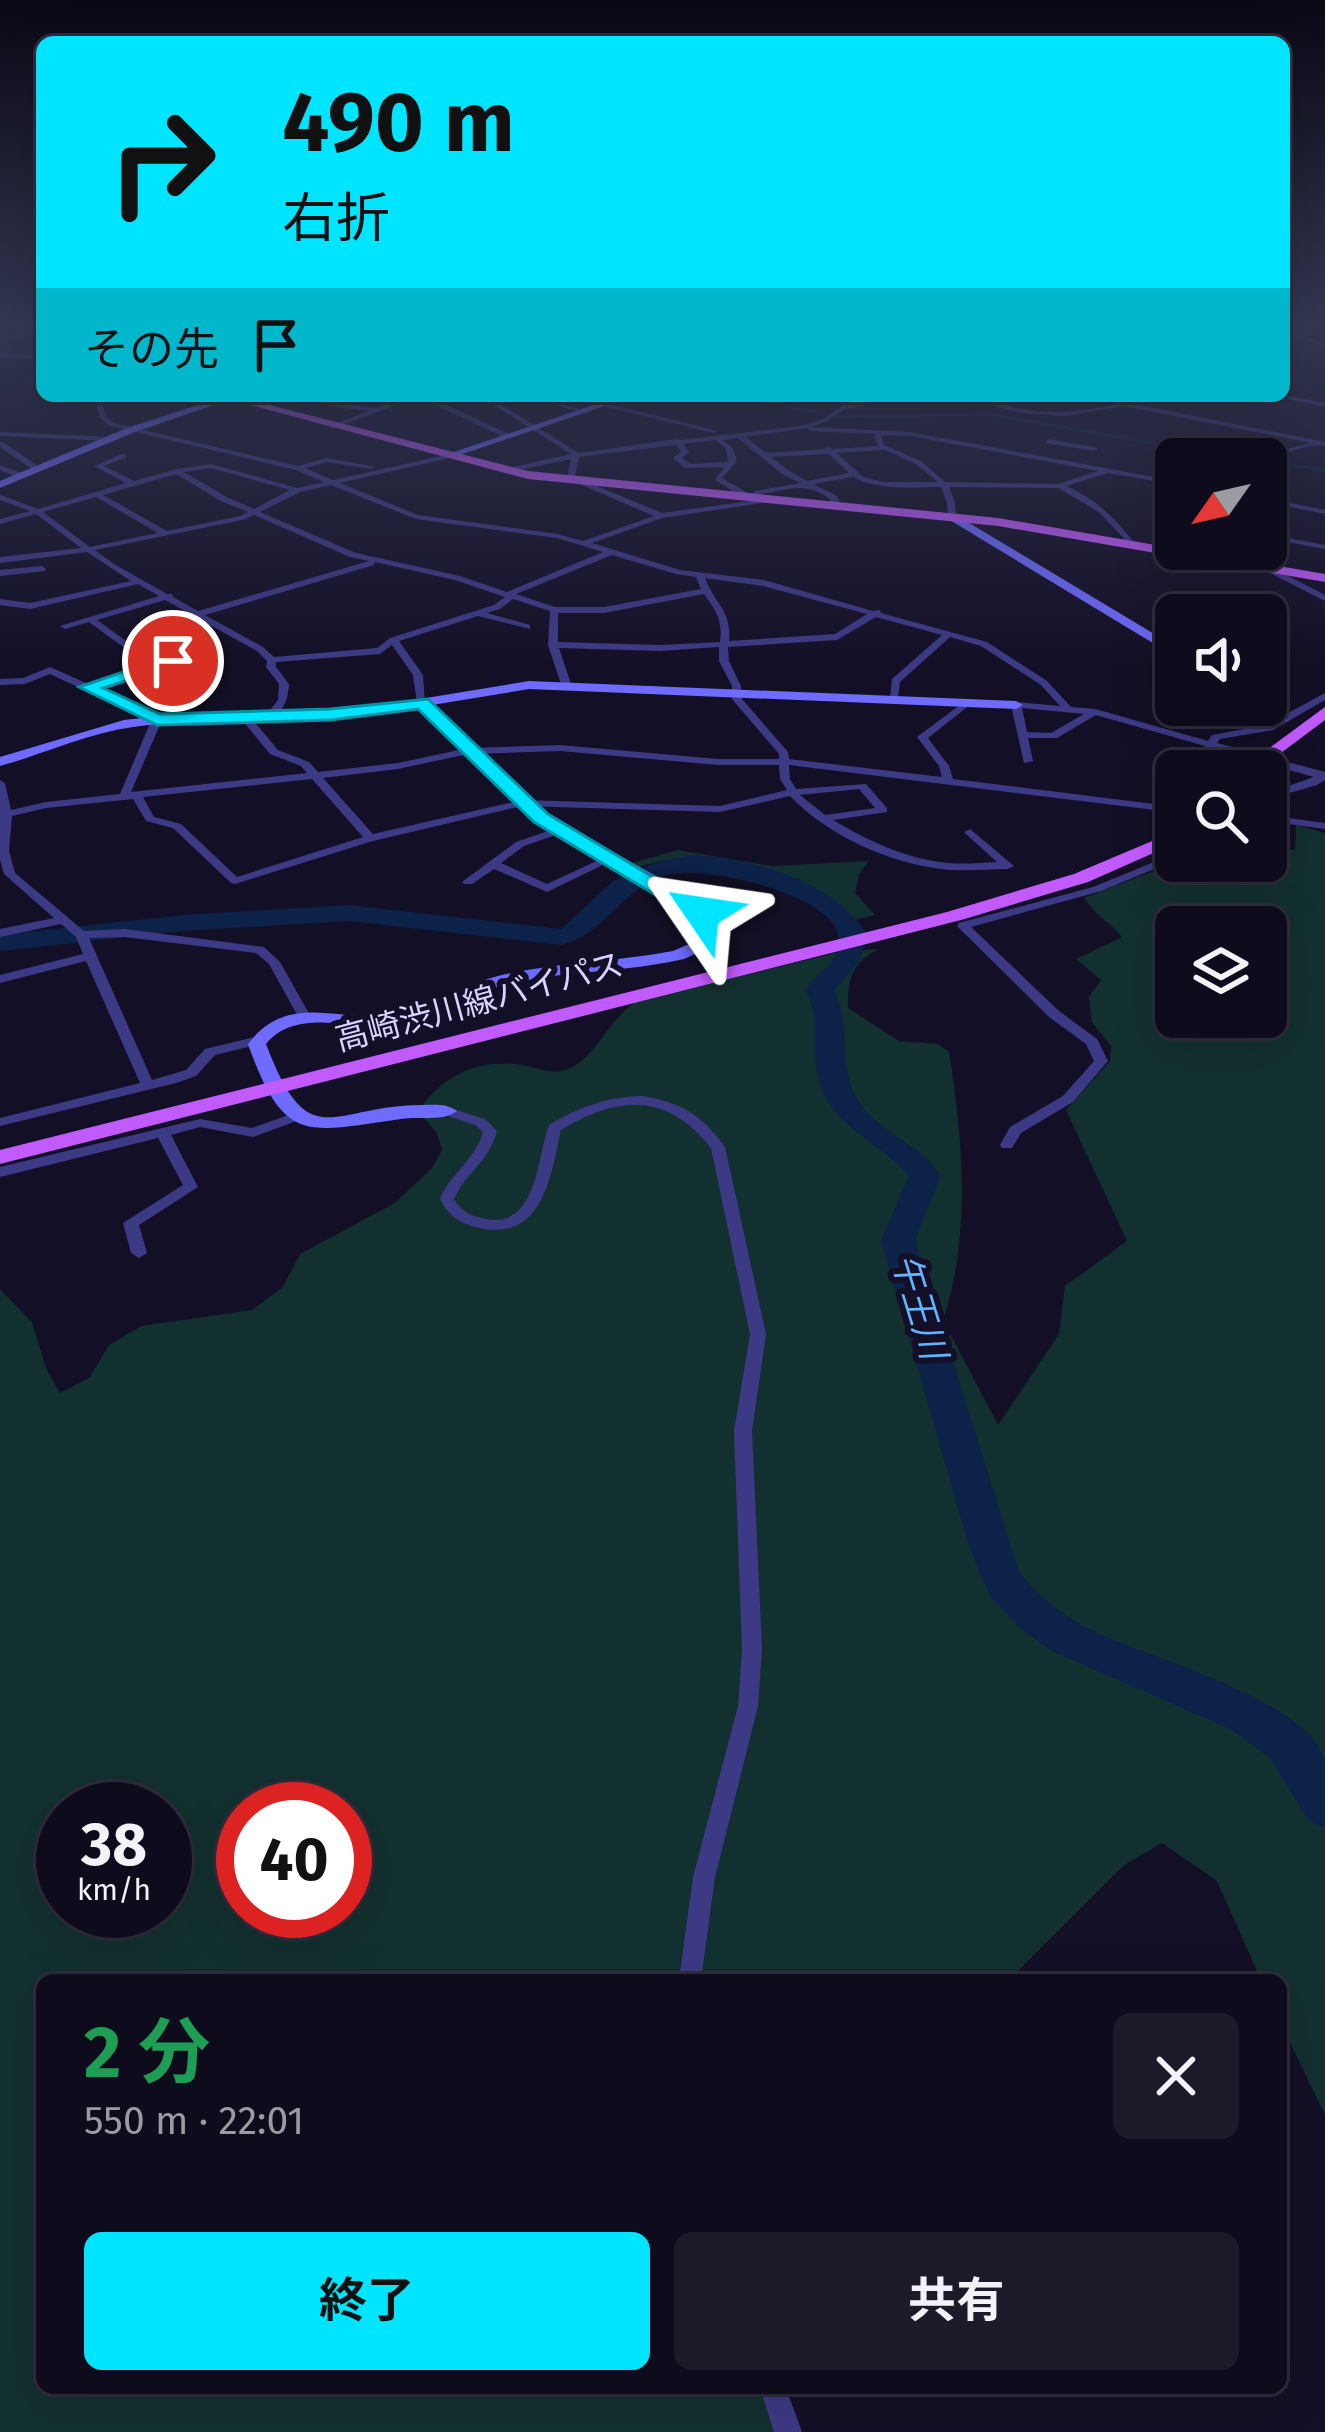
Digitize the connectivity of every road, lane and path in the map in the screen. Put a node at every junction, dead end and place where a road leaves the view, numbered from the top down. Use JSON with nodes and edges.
{"nodes":[{"id":1,"x":55,"y":436,"type":"edge"},
{"id":2,"x":117,"y":436,"type":"edge"},
{"id":3,"x":158,"y":436,"type":"edge"},
{"id":4,"x":370,"y":436,"type":"edge"},
{"id":5,"x":507,"y":436,"type":"edge"},
{"id":6,"x":551,"y":436,"type":"edge"},
{"id":7,"x":722,"y":436,"type":"edge"},
{"id":8,"x":741,"y":436,"type":"edge"},
{"id":9,"x":879,"y":436,"type":"edge"},
{"id":10,"x":924,"y":436,"type":"edge"},
{"id":11,"x":1293,"y":436,"type":"edge"},
{"id":12,"x":716,"y":437,"type":"junction"},
{"id":13,"x":111,"y":439,"type":"junction"},
{"id":14,"x":677,"y":441,"type":"junction"},
{"id":15,"x":1048,"y":441,"type":"dead end"},
{"id":16,"x":1104,"y":442,"type":"dead end"},
{"id":17,"x":1323,"y":443,"type":"edge"},
{"id":18,"x":0,"y":444,"type":"edge"},
{"id":19,"x":884,"y":448,"type":"junction"},
{"id":20,"x":828,"y":449,"type":"junction"},
{"id":21,"x":1094,"y":449,"type":"junction"},
{"id":22,"x":124,"y":454,"type":"dead end"},
{"id":23,"x":1287,"y":454,"type":"edge"},
{"id":24,"x":577,"y":455,"type":"junction"},
{"id":25,"x":768,"y":455,"type":"junction"},
{"id":26,"x":447,"y":456,"type":"junction"},
{"id":27,"x":730,"y":464,"type":"junction"},
{"id":28,"x":1074,"y":464,"type":"junction"},
{"id":29,"x":276,"y":465,"type":"junction"},
{"id":30,"x":0,"y":467,"type":"edge"},
{"id":31,"x":298,"y":468,"type":"junction"},
{"id":32,"x":391,"y":468,"type":"junction"},
{"id":33,"x":38,"y":469,"type":"junction"},
{"id":34,"x":1109,"y":470,"type":"junction"},
{"id":35,"x":177,"y":471,"type":"junction"},
{"id":36,"x":507,"y":471,"type":"junction"},
{"id":37,"x":855,"y":474,"type":"junction"},
{"id":38,"x":21,"y":476,"type":"junction"},
{"id":39,"x":249,"y":477,"type":"junction"},
{"id":40,"x":1155,"y":479,"type":"edge"},
{"id":41,"x":575,"y":481,"type":"junction"},
{"id":42,"x":330,"y":482,"type":"junction"},
{"id":43,"x":132,"y":483,"type":"junction"},
{"id":44,"x":941,"y":483,"type":"junction"},
{"id":45,"x":807,"y":484,"type":"junction"},
{"id":46,"x":0,"y":485,"type":"edge"},
{"id":47,"x":1059,"y":486,"type":"junction"},
{"id":48,"x":640,"y":487,"type":"junction"},
{"id":49,"x":297,"y":490,"type":"junction"},
{"id":50,"x":95,"y":493,"type":"junction"},
{"id":51,"x":608,"y":496,"type":"junction"},
{"id":52,"x":748,"y":496,"type":"junction"},
{"id":53,"x":0,"y":497,"type":"edge"},
{"id":54,"x":769,"y":500,"type":"junction"},
{"id":55,"x":1287,"y":504,"type":"edge"},
{"id":56,"x":838,"y":506,"type":"junction"},
{"id":57,"x":37,"y":511,"type":"junction"},
{"id":58,"x":260,"y":512,"type":"junction"},
{"id":59,"x":1325,"y":512,"type":"edge"},
{"id":60,"x":662,"y":516,"type":"junction"},
{"id":61,"x":952,"y":518,"type":"junction"},
{"id":62,"x":0,"y":522,"type":"edge"},
{"id":63,"x":166,"y":535,"type":"junction"},
{"id":64,"x":1287,"y":540,"type":"edge"},
{"id":65,"x":582,"y":544,"type":"junction"},
{"id":66,"x":1132,"y":545,"type":"junction"},
{"id":67,"x":1325,"y":547,"type":"edge"},
{"id":68,"x":1155,"y":548,"type":"edge"},
{"id":69,"x":90,"y":549,"type":"junction"},
{"id":70,"x":611,"y":552,"type":"junction"},
{"id":71,"x":0,"y":561,"type":"edge"},
{"id":72,"x":376,"y":562,"type":"junction"},
{"id":73,"x":42,"y":569,"type":"dead end"},
{"id":74,"x":1271,"y":570,"type":"edge"},
{"id":75,"x":1280,"y":570,"type":"edge"},
{"id":76,"x":0,"y":573,"type":"edge"},
{"id":77,"x":700,"y":576,"type":"junction"},
{"id":78,"x":1325,"y":578,"type":"edge"},
{"id":79,"x":141,"y":580,"type":"junction"},
{"id":80,"x":704,"y":591,"type":"junction"},
{"id":81,"x":510,"y":595,"type":"junction"},
{"id":82,"x":169,"y":596,"type":"junction"},
{"id":83,"x":1325,"y":598,"type":"edge"},
{"id":84,"x":0,"y":602,"type":"edge"},
{"id":85,"x":554,"y":610,"type":"junction"},
{"id":86,"x":877,"y":612,"type":"junction"},
{"id":87,"x":478,"y":613,"type":"junction"},
{"id":88,"x":201,"y":614,"type":"junction"},
{"id":89,"x":92,"y":620,"type":"junction"},
{"id":90,"x":65,"y":626,"type":"dead end"},
{"id":91,"x":527,"y":627,"type":"dead end"},
{"id":92,"x":946,"y":635,"type":"junction"},
{"id":93,"x":1155,"y":639,"type":"edge"},
{"id":94,"x":393,"y":640,"type":"junction"},
{"id":95,"x":727,"y":643,"type":"junction"},
{"id":96,"x":553,"y":645,"type":"junction"},
{"id":97,"x":272,"y":660,"type":"junction"},
{"id":98,"x":0,"y":682,"type":"edge"},
{"id":99,"x":566,"y":684,"type":"junction"},
{"id":100,"x":88,"y":687,"type":"junction"},
{"id":101,"x":740,"y":692,"type":"junction"},
{"id":102,"x":1325,"y":696,"type":"edge"},
{"id":103,"x":893,"y":698,"type":"junction"},
{"id":104,"x":968,"y":702,"type":"junction"},
{"id":105,"x":422,"y":703,"type":"junction"},
{"id":106,"x":1016,"y":705,"type":"junction"},
{"id":107,"x":1066,"y":707,"type":"junction"},
{"id":108,"x":1095,"y":712,"type":"junction"},
{"id":109,"x":1325,"y":712,"type":"edge"},
{"id":110,"x":272,"y":714,"type":"junction"},
{"id":111,"x":243,"y":715,"type":"junction"},
{"id":112,"x":1287,"y":715,"type":"edge"},
{"id":113,"x":157,"y":720,"type":"junction"},
{"id":114,"x":1268,"y":726,"type":"edge"},
{"id":115,"x":1325,"y":729,"type":"edge"},
{"id":116,"x":1022,"y":735,"type":"junction"},
{"id":117,"x":1208,"y":743,"type":"junction"},
{"id":118,"x":1210,"y":750,"type":"edge"},
{"id":119,"x":1227,"y":750,"type":"edge"},
{"id":120,"x":1285,"y":750,"type":"edge"},
{"id":121,"x":469,"y":751,"type":"junction"},
{"id":122,"x":1287,"y":753,"type":"edge"},
{"id":123,"x":1028,"y":761,"type":"dead end"},
{"id":124,"x":0,"y":762,"type":"edge"},
{"id":125,"x":785,"y":762,"type":"junction"},
{"id":126,"x":1287,"y":769,"type":"edge"},
{"id":127,"x":1325,"y":776,"type":"edge"},
{"id":128,"x":316,"y":777,"type":"junction"},
{"id":129,"x":948,"y":781,"type":"junction"},
{"id":130,"x":0,"y":783,"type":"edge"},
{"id":131,"x":1287,"y":790,"type":"edge"},
{"id":132,"x":794,"y":792,"type":"junction"},
{"id":133,"x":123,"y":798,"type":"junction"},
{"id":134,"x":138,"y":798,"type":"junction"},
{"id":135,"x":522,"y":803,"type":"junction"},
{"id":136,"x":1155,"y":807,"type":"edge"},
{"id":137,"x":3,"y":815,"type":"edge"},
{"id":138,"x":826,"y":818,"type":"junction"},
{"id":139,"x":1287,"y":821,"type":"edge"},
{"id":140,"x":1325,"y":826,"type":"edge"},
{"id":141,"x":560,"y":830,"type":"junction"},
{"id":142,"x":970,"y":832,"type":"dead end"},
{"id":143,"x":1155,"y":833,"type":"edge"},
{"id":144,"x":370,"y":838,"type":"junction"},
{"id":145,"x":1155,"y":845,"type":"edge"},
{"id":146,"x":609,"y":859,"type":"junction"},
{"id":147,"x":493,"y":864,"type":"junction"},
{"id":148,"x":1155,"y":865,"type":"edge"},
{"id":149,"x":468,"y":882,"type":"dead end"},
{"id":150,"x":64,"y":921,"type":"junction"},
{"id":151,"x":0,"y":933,"type":"edge"},
{"id":152,"x":80,"y":934,"type":"junction"},
{"id":153,"x":89,"y":956,"type":"junction"},
{"id":154,"x":0,"y":979,"type":"edge"},
{"id":155,"x":305,"y":1017,"type":"junction"},
{"id":156,"x":259,"y":1040,"type":"junction"},
{"id":157,"x":272,"y":1081,"type":"junction"},
{"id":158,"x":148,"y":1086,"type":"junction"},
{"id":159,"x":447,"y":1112,"type":"joint"},
{"id":160,"x":294,"y":1117,"type":"junction"},
{"id":161,"x":0,"y":1122,"type":"edge"},
{"id":162,"x":162,"y":1131,"type":"junction"},
{"id":163,"x":0,"y":1141,"type":"edge"},
{"id":164,"x":1007,"y":1145,"type":"dead end"},
{"id":165,"x":0,"y":1157,"type":"edge"},
{"id":166,"x":0,"y":1172,"type":"edge"},
{"id":167,"x":139,"y":1253,"type":"dead end"},
{"id":168,"x":691,"y":1974,"type":"edge"},
{"id":169,"x":775,"y":2394,"type":"edge"},
{"id":170,"x":788,"y":2432,"type":"edge"}],
"edges":[{"from":1,"to":13,"type":"street"},
{"from":2,"to":13,"type":"street"},
{"from":3,"to":29,"type":"street"},
{"from":4,"to":26,"type":"main road"},
{"from":5,"to":26,"type":"street"},
{"from":6,"to":24,"type":"street"},
{"from":7,"to":12,"type":"street"},
{"from":8,"to":25,"type":"street"},
{"from":9,"to":19,"type":"street"},
{"from":10,"to":28,"type":"street"},
{"from":11,"to":17,"type":"street"},
{"from":12,"to":14,"type":"street"},
{"from":12,"to":27,"type":"street"},
{"from":13,"to":33,"type":"street"},
{"from":14,"to":24,"type":"street"},
{"from":14,"to":27,"type":"street"},
{"from":15,"to":21,"type":"street"},
{"from":16,"to":21,"type":"street"},
{"from":17,"to":23,"type":"street"},
{"from":18,"to":33,"type":"street"},
{"from":19,"to":20,"type":"street"},
{"from":19,"to":44,"type":"street"},
{"from":20,"to":25,"type":"street"},
{"from":20,"to":37,"type":"street"},
{"from":21,"to":28,"type":"street"},
{"from":22,"to":43,"type":"street"},
{"from":24,"to":36,"type":"street"},
{"from":24,"to":41,"type":"street"},
{"from":25,"to":45,"type":"street"},
{"from":26,"to":32,"type":"street"},
{"from":26,"to":36,"type":"main road"},
{"from":27,"to":52,"type":"street"},
{"from":28,"to":34,"type":"street"},
{"from":29,"to":31,"type":"street"},
{"from":29,"to":39,"type":"street"},
{"from":30,"to":38,"type":"street"},
{"from":31,"to":32,"type":"street"},
{"from":31,"to":42,"type":"street"},
{"from":32,"to":42,"type":"street"},
{"from":33,"to":38,"type":"street"},
{"from":34,"to":40,"type":"street"},
{"from":34,"to":47,"type":"street"},
{"from":35,"to":39,"type":"street"},
{"from":35,"to":43,"type":"street"},
{"from":35,"to":58,"type":"street"},
{"from":36,"to":41,"type":"main road"},
{"from":37,"to":44,"type":"street"},
{"from":37,"to":45,"type":"street"},
{"from":38,"to":46,"type":"street"},
{"from":39,"to":49,"type":"street"},
{"from":41,"to":48,"type":"main road"},
{"from":41,"to":51,"type":"street"},
{"from":42,"to":49,"type":"street"},
{"from":42,"to":65,"type":"street"},
{"from":43,"to":50,"type":"street"},
{"from":44,"to":47,"type":"street"},
{"from":44,"to":61,"type":"street"},
{"from":45,"to":52,"type":"street"},
{"from":45,"to":56,"type":"street"},
{"from":47,"to":66,"type":"street"},
{"from":48,"to":51,"type":"street"},
{"from":48,"to":52,"type":"main road"},
{"from":49,"to":58,"type":"street"},
{"from":50,"to":57,"type":"street"},
{"from":50,"to":63,"type":"street"},
{"from":51,"to":60,"type":"street"},
{"from":52,"to":54,"type":"main road"},
{"from":53,"to":57,"type":"street"},
{"from":54,"to":56,"type":"main road"},
{"from":54,"to":60,"type":"street"},
{"from":55,"to":59,"type":"street"},
{"from":56,"to":61,"type":"main road"},
{"from":57,"to":62,"type":"street"},
{"from":57,"to":69,"type":"street"},
{"from":58,"to":63,"type":"street"},
{"from":58,"to":72,"type":"street"},
{"from":60,"to":65,"type":"street"},
{"from":61,"to":66,"type":"main road"},
{"from":61,"to":93,"type":"street"},
{"from":63,"to":69,"type":"street"},
{"from":64,"to":67,"type":"street"},
{"from":65,"to":70,"type":"street"},
{"from":66,"to":68,"type":"main road"},
{"from":69,"to":71,"type":"street"},
{"from":69,"to":79,"type":"street"},
{"from":70,"to":77,"type":"street"},
{"from":70,"to":81,"type":"street"},
{"from":72,"to":81,"type":"street"},
{"from":72,"to":88,"type":"street"},
{"from":73,"to":76,"type":"street"},
{"from":74,"to":83,"type":"street"},
{"from":75,"to":78,"type":"main road"},
{"from":77,"to":80,"type":"street"},
{"from":77,"to":86,"type":"street"},
{"from":79,"to":82,"type":"street"},
{"from":79,"to":84,"type":"street"},
{"from":80,"to":85,"type":"street"},
{"from":80,"to":95,"type":"street"},
{"from":81,"to":85,"type":"street"},
{"from":81,"to":87,"type":"street"},
{"from":82,"to":88,"type":"street"},
{"from":82,"to":89,"type":"street"},
{"from":85,"to":96,"type":"street"},
{"from":86,"to":92,"type":"street"},
{"from":86,"to":95,"type":"street"},
{"from":87,"to":91,"type":"street"},
{"from":87,"to":94,"type":"street"},
{"from":88,"to":97,"type":"street"},
{"from":89,"to":90,"type":"street"},
{"from":89,"to":100,"type":"street"},
{"from":92,"to":103,"type":"street"},
{"from":92,"to":107,"type":"street"},
{"from":94,"to":97,"type":"street"},
{"from":94,"to":105,"type":"street"},
{"from":95,"to":96,"type":"street"},
{"from":95,"to":101,"type":"street"},
{"from":96,"to":99,"type":"street"},
{"from":97,"to":110,"type":"street"},
{"from":98,"to":100,"type":"street"},
{"from":99,"to":101,"type":"street"},
{"from":99,"to":105,"type":"street"},
{"from":100,"to":113,"type":"street"},
{"from":101,"to":103,"type":"street"},
{"from":101,"to":125,"type":"street"},
{"from":102,"to":112,"type":"street"},
{"from":103,"to":104,"type":"street"},
{"from":104,"to":106,"type":"street"},
{"from":104,"to":129,"type":"street"},
{"from":105,"to":110,"type":"street"},
{"from":105,"to":121,"type":"street"},
{"from":106,"to":107,"type":"street"},
{"from":106,"to":116,"type":"street"},
{"from":107,"to":108,"type":"street"},
{"from":108,"to":116,"type":"street"},
{"from":108,"to":117,"type":"street"},
{"from":109,"to":120,"type":"main road"},
{"from":110,"to":111,"type":"street"},
{"from":111,"to":113,"type":"street"},
{"from":111,"to":128,"type":"street"},
{"from":113,"to":124,"type":"street"},
{"from":113,"to":133,"type":"street"},
{"from":114,"to":117,"type":"street"},
{"from":115,"to":122,"type":"main road"},
{"from":116,"to":123,"type":"street"},
{"from":117,"to":118,"type":"street"},
{"from":117,"to":119,"type":"street"},
{"from":121,"to":125,"type":"street"},
{"from":121,"to":128,"type":"street"},
{"from":121,"to":135,"type":"street"},
{"from":125,"to":129,"type":"street"},
{"from":125,"to":132,"type":"street"},
{"from":126,"to":127,"type":"street"},
{"from":127,"to":131,"type":"street"},
{"from":128,"to":134,"type":"street"},
{"from":128,"to":144,"type":"street"},
{"from":129,"to":136,"type":"street"},
{"from":130,"to":137,"type":"street"},
{"from":132,"to":135,"type":"street"},
{"from":132,"to":138,"type":"street"},
{"from":132,"to":138,"type":"street"},
{"from":133,"to":134,"type":"street"},
{"from":133,"to":137,"type":"street"},
{"from":134,"to":144,"type":"street"},
{"from":135,"to":141,"type":"street"},
{"from":135,"to":144,"type":"street"},
{"from":137,"to":150,"type":"street"},
{"from":138,"to":142,"type":"street"},
{"from":139,"to":140,"type":"street"},
{"from":141,"to":146,"type":"street"},
{"from":141,"to":147,"type":"street"},
{"from":143,"to":157,"type":"main road","name":"高崎渋川線バイパス"},
{"from":145,"to":157,"type":"main road","name":"高崎渋川線バイパス"},
{"from":146,"to":147,"type":"street"},
{"from":146,"to":155,"type":"street"},
{"from":147,"to":149,"type":"street"},
{"from":148,"to":164,"type":"street"},
{"from":150,"to":151,"type":"street"},
{"from":150,"to":152,"type":"street"},
{"from":152,"to":153,"type":"street"},
{"from":152,"to":155,"type":"street"},
{"from":153,"to":154,"type":"street"},
{"from":153,"to":158,"type":"street"},
{"from":155,"to":156,"type":"street"},
{"from":156,"to":157,"type":"street"},
{"from":156,"to":158,"type":"street"},
{"from":157,"to":160,"type":"street"},
{"from":157,"to":163,"type":"main road","name":"高崎渋川線バイパス"},
{"from":157,"to":165,"type":"main road","name":"高崎渋川線バイパス"},
{"from":158,"to":161,"type":"street"},
{"from":159,"to":160,"type":"street"},
{"from":159,"to":168,"type":"street"},
{"from":160,"to":162,"type":"street"},
{"from":162,"to":166,"type":"street"},
{"from":162,"to":167,"type":"street"},
{"from":169,"to":170,"type":"street"}]}
